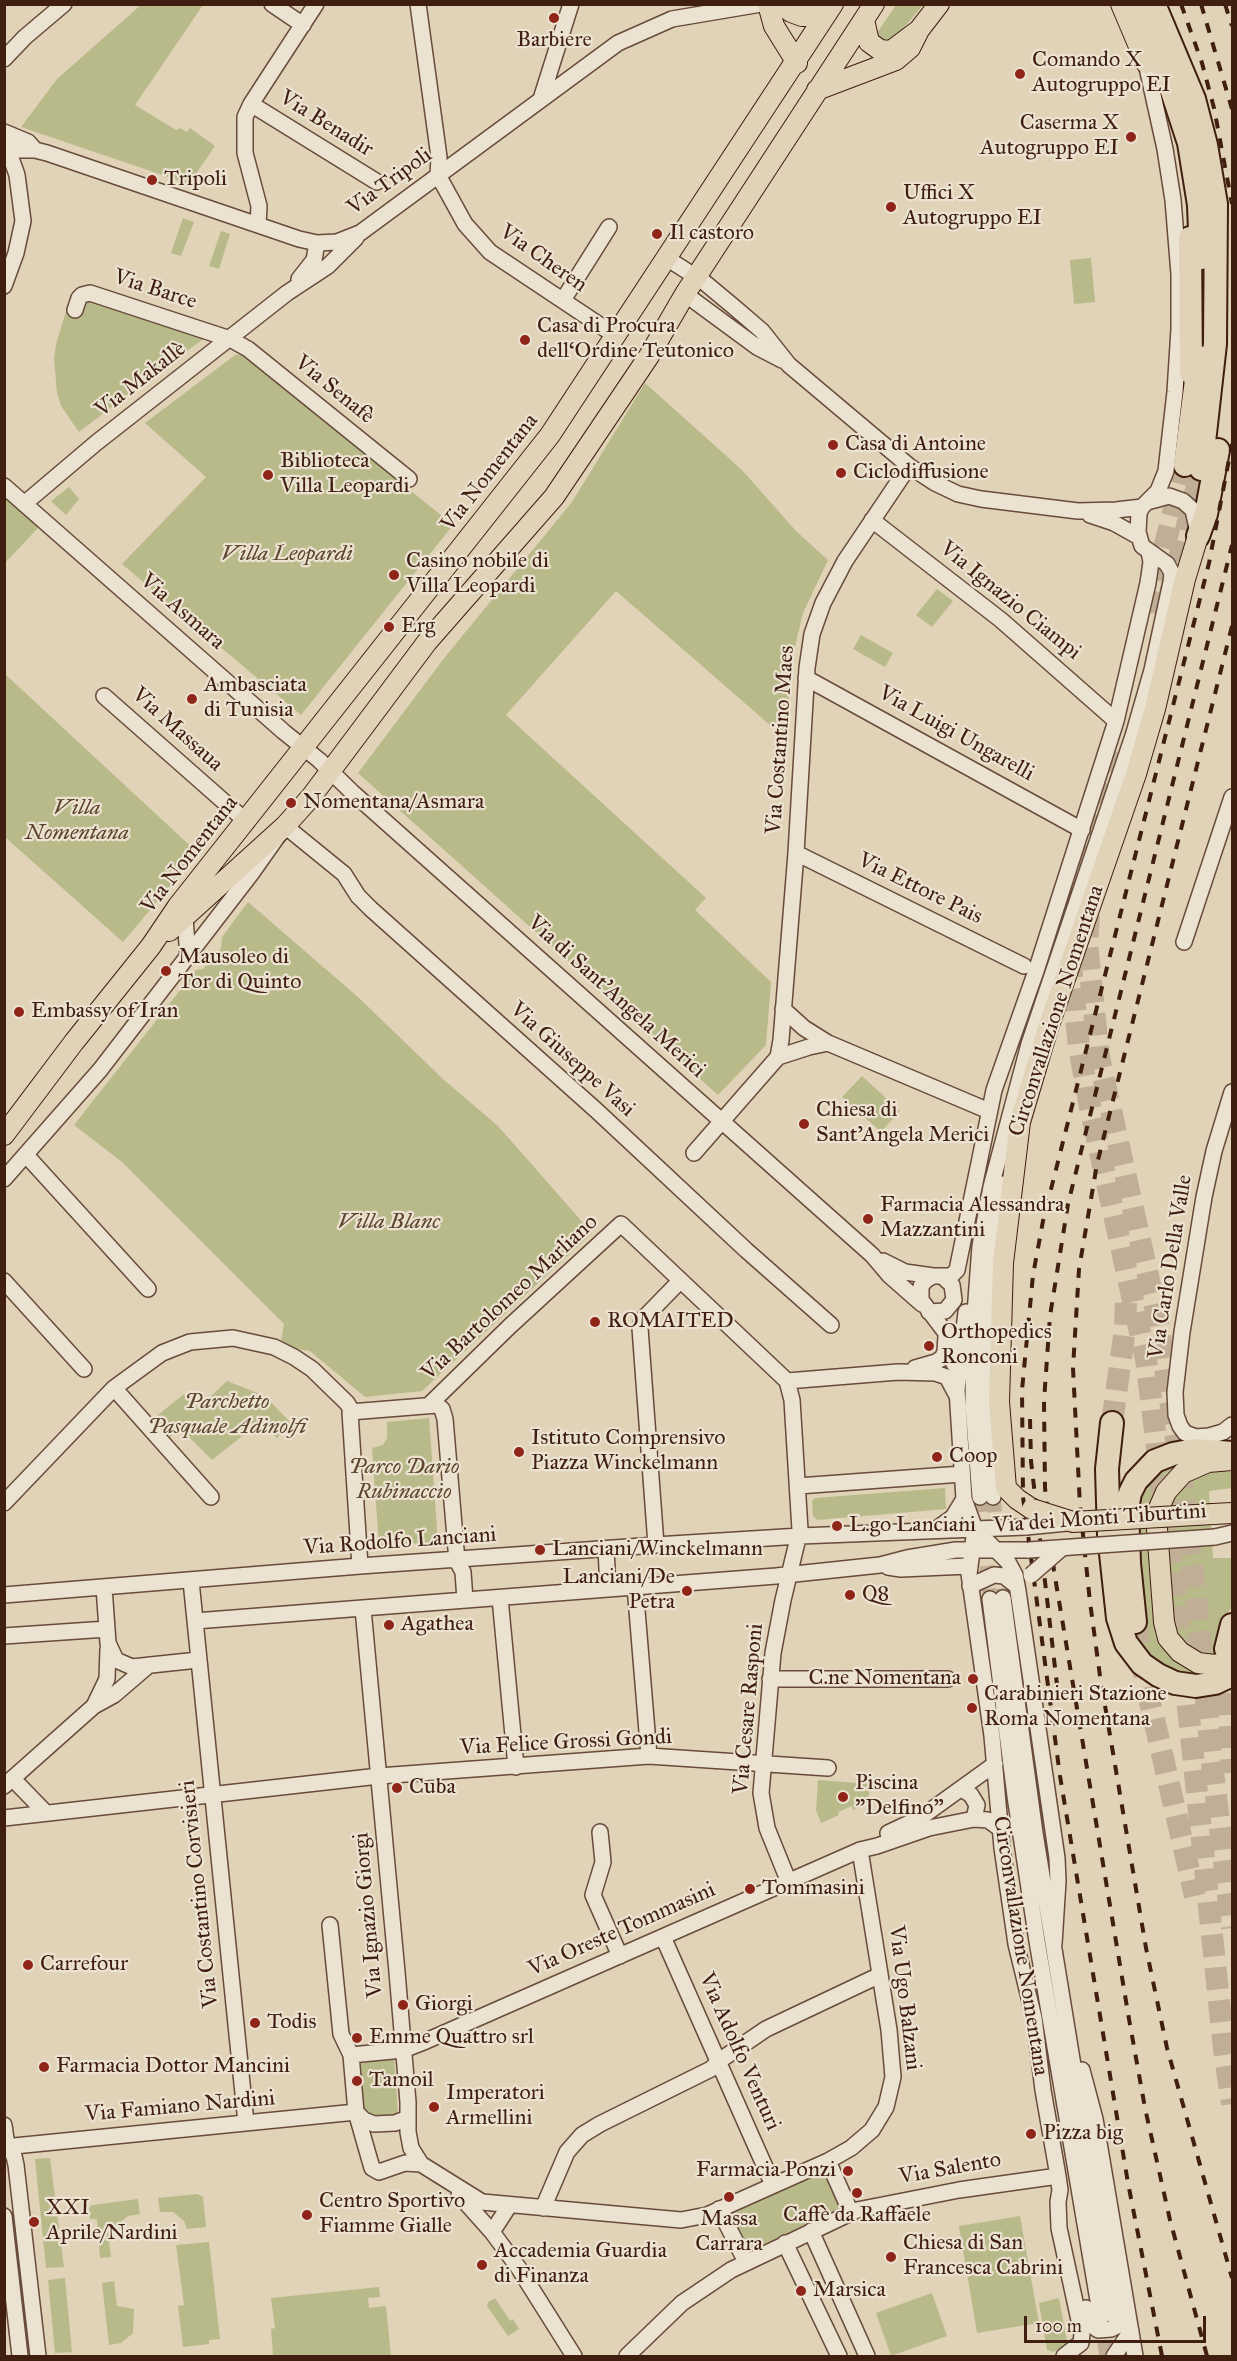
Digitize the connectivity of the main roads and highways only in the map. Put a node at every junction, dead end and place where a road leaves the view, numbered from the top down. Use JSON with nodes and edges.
{"nodes":[{"id":1,"x":939,"y":4,"type":"edge"},
{"id":2,"x":1121,"y":4,"type":"edge"},
{"id":3,"x":1137,"y":4,"type":"edge"},
{"id":4,"x":1154,"y":4,"type":"edge"},
{"id":5,"x":1165,"y":4,"type":"edge"},
{"id":6,"x":770,"y":8,"type":"edge"},
{"id":7,"x":830,"y":8,"type":"edge"},
{"id":8,"x":869,"y":12,"type":"edge"},
{"id":9,"x":919,"y":30,"type":"junction"},
{"id":10,"x":797,"y":63,"type":"junction"},
{"id":11,"x":1146,"y":63,"type":"joint"},
{"id":12,"x":1184,"y":72,"type":"junction"},
{"id":13,"x":817,"y":90,"type":"junction"},
{"id":14,"x":1216,"y":204,"type":"junction"},
{"id":15,"x":1191,"y":422,"type":"junction"},
{"id":16,"x":1198,"y":536,"type":"joint"},
{"id":17,"x":151,"y":946,"type":"junction"},
{"id":18,"x":4,"y":1135,"type":"edge"},
{"id":19,"x":1112,"y":1423,"type":"tunnel mouth"},
{"id":20,"x":1233,"y":1453,"type":"edge"},
{"id":21,"x":1233,"y":1460,"type":"edge"},
{"id":22,"x":1223,"y":1514,"type":"edge"},
{"id":23,"x":1073,"y":1522,"type":"joint"},
{"id":24,"x":1135,"y":1622,"type":"tunnel mouth"},
{"id":25,"x":1233,"y":1624,"type":"edge"},
{"id":26,"x":1229,"y":1655,"type":"edge"},
{"id":27,"x":1233,"y":1675,"type":"edge"}],
"edges":[{"from":1,"to":9,"type":"main road"},
{"from":2,"to":11,"type":"main road"},
{"from":3,"to":15,"type":"highway"},
{"from":4,"to":12,"type":"highway"},
{"from":5,"to":12,"type":"highway"},
{"from":6,"to":7,"type":"main road"},
{"from":6,"to":10,"type":"main road"},
{"from":7,"to":10,"type":"main road","name":"Via Nomentana"},
{"from":8,"to":9,"type":"main road"},
{"from":8,"to":13,"type":"main road","name":"Via Nomentana"},
{"from":9,"to":13,"type":"main road"},
{"from":10,"to":17,"type":"main road","name":"Via Nomentana"},
{"from":11,"to":15,"type":"highway"},
{"from":12,"to":14,"type":"highway"},
{"from":13,"to":17,"type":"main road","name":"Via Nomentana"},
{"from":14,"to":15,"type":"highway"},
{"from":14,"to":16,"type":"highway"},
{"from":16,"to":23,"type":"main road","name":"Circonvallazione Nomentana","bridge":true},
{"from":17,"to":18,"type":"main road","name":"Via Nomentana"},
{"from":19,"to":27,"type":"highway"},
{"from":20,"to":24,"type":"highway"},
{"from":21,"to":26,"type":"main road"},
{"from":22,"to":23,"type":"main road","name":"Via dei Monti Tiburtini","bridge":true},
{"from":25,"to":26,"type":"highway"}]}
